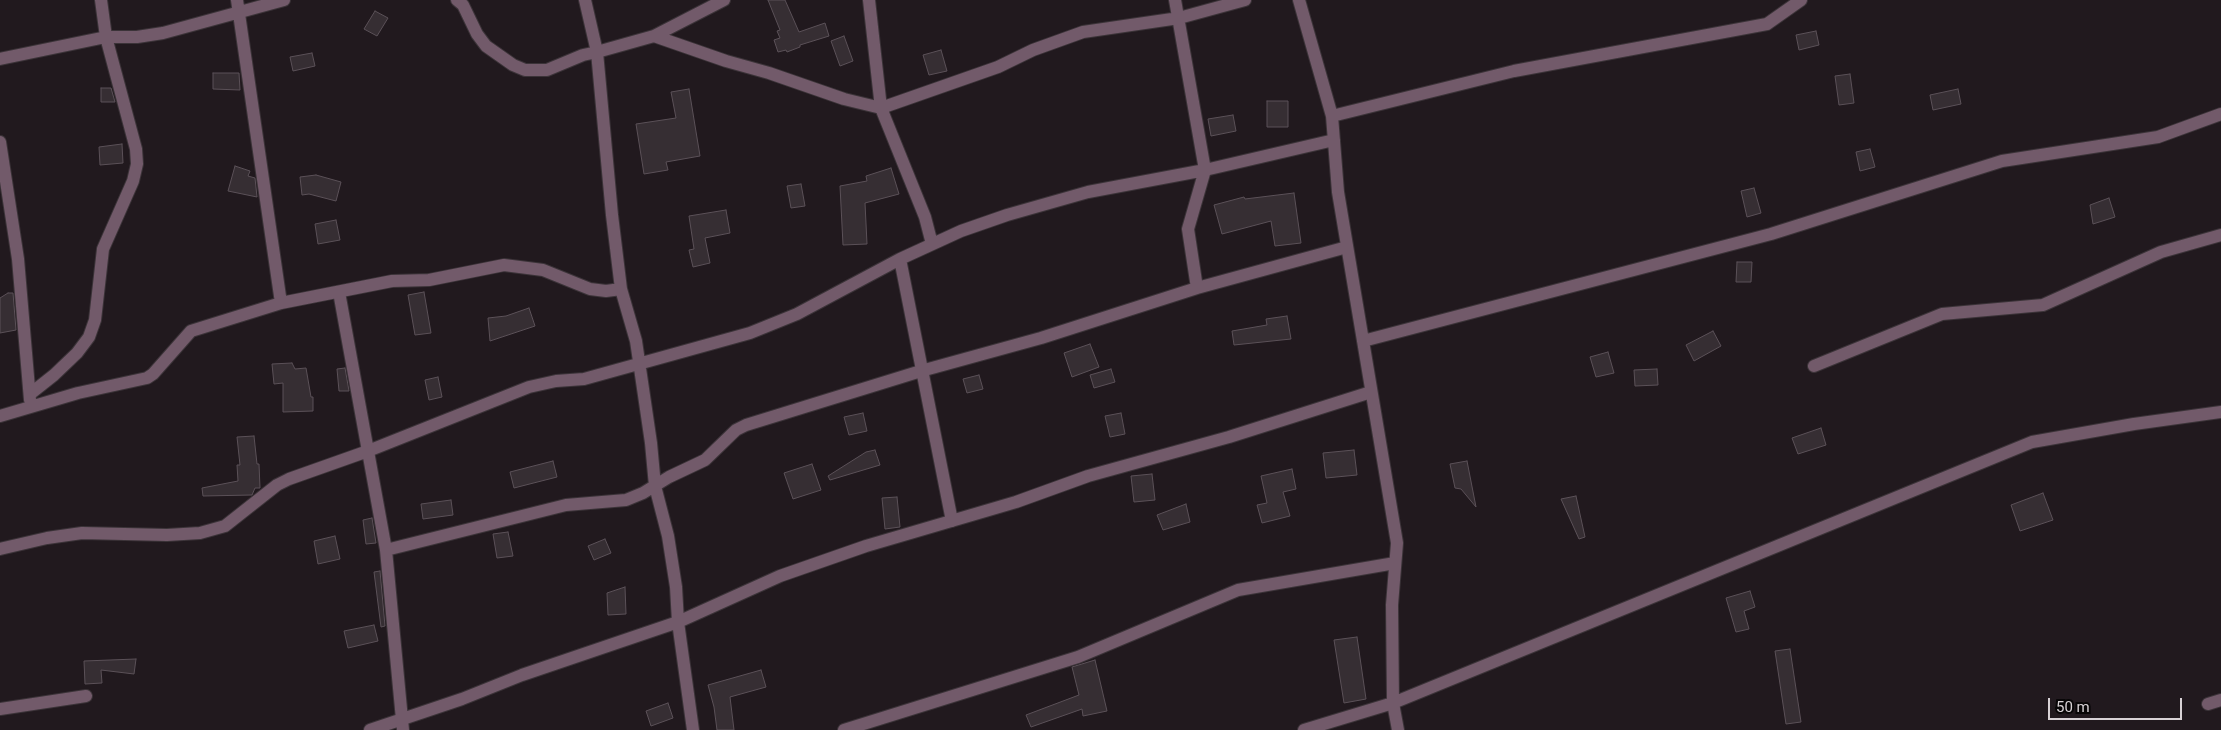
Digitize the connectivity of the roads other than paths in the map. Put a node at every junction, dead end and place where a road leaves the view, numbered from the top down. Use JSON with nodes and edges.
{"nodes":[{"id":1,"x":101,"y":0,"type":"edge"},
{"id":2,"x":237,"y":0,"type":"edge"},
{"id":3,"x":284,"y":0,"type":"edge"},
{"id":4,"x":457,"y":0,"type":"edge"},
{"id":5,"x":585,"y":0,"type":"edge"},
{"id":6,"x":724,"y":0,"type":"edge"},
{"id":7,"x":869,"y":0,"type":"edge"},
{"id":8,"x":1175,"y":0,"type":"edge"},
{"id":9,"x":1245,"y":0,"type":"edge"},
{"id":10,"x":1299,"y":0,"type":"edge"},
{"id":11,"x":1801,"y":0,"type":"edge"},
{"id":12,"x":238,"y":14,"type":"junction"},
{"id":13,"x":1179,"y":18,"type":"junction"},
{"id":14,"x":654,"y":36,"type":"junction"},
{"id":15,"x":106,"y":37,"type":"junction"},
{"id":16,"x":597,"y":52,"type":"junction"},
{"id":17,"x":0,"y":59,"type":"edge"},
{"id":18,"x":882,"y":108,"type":"junction"},
{"id":19,"x":2221,"y":114,"type":"edge"},
{"id":20,"x":1332,"y":116,"type":"junction"},
{"id":21,"x":1334,"y":140,"type":"junction"},
{"id":22,"x":0,"y":142,"type":"edge"},
{"id":23,"x":1205,"y":170,"type":"junction"},
{"id":24,"x":2221,"y":235,"type":"edge"},
{"id":25,"x":932,"y":244,"type":"junction"},
{"id":26,"x":1347,"y":247,"type":"junction"},
{"id":27,"x":900,"y":259,"type":"junction"},
{"id":28,"x":1197,"y":288,"type":"junction"},
{"id":29,"x":621,"y":289,"type":"junction"},
{"id":30,"x":339,"y":292,"type":"junction"},
{"id":31,"x":281,"y":303,"type":"junction"},
{"id":32,"x":1363,"y":341,"type":"junction"},
{"id":33,"x":638,"y":365,"type":"junction"},
{"id":34,"x":1814,"y":366,"type":"dead end"},
{"id":35,"x":921,"y":371,"type":"junction"},
{"id":36,"x":1372,"y":392,"type":"junction"},
{"id":37,"x":30,"y":394,"type":"junction"},
{"id":38,"x":30,"y":407,"type":"junction"},
{"id":39,"x":2221,"y":412,"type":"edge"},
{"id":40,"x":0,"y":416,"type":"edge"},
{"id":41,"x":368,"y":451,"type":"junction"},
{"id":42,"x":655,"y":486,"type":"junction"},
{"id":43,"x":952,"y":521,"type":"junction"},
{"id":44,"x":0,"y":549,"type":"edge"},
{"id":45,"x":386,"y":550,"type":"junction"},
{"id":46,"x":1395,"y":563,"type":"junction"},
{"id":47,"x":678,"y":622,"type":"junction"},
{"id":48,"x":86,"y":696,"type":"dead end"},
{"id":49,"x":2221,"y":700,"type":"edge"},
{"id":50,"x":1394,"y":703,"type":"junction"},
{"id":51,"x":2208,"y":704,"type":"dead end"},
{"id":52,"x":0,"y":709,"type":"edge"},
{"id":53,"x":403,"y":724,"type":"edge"},
{"id":54,"x":370,"y":730,"type":"edge"},
{"id":55,"x":693,"y":730,"type":"edge"},
{"id":56,"x":844,"y":730,"type":"edge"},
{"id":57,"x":1304,"y":730,"type":"edge"},
{"id":58,"x":1398,"y":730,"type":"edge"}],
"edges":[{"from":1,"to":15,"type":"street"},
{"from":2,"to":12,"type":"street"},
{"from":3,"to":12,"type":"street"},
{"from":4,"to":16,"type":"street"},
{"from":5,"to":16,"type":"street"},
{"from":6,"to":14,"type":"street"},
{"from":7,"to":18,"type":"street"},
{"from":8,"to":13,"type":"street"},
{"from":9,"to":13,"type":"street"},
{"from":10,"to":20,"type":"street"},
{"from":11,"to":20,"type":"street"},
{"from":12,"to":15,"type":"street"},
{"from":12,"to":31,"type":"street"},
{"from":13,"to":18,"type":"street"},
{"from":13,"to":23,"type":"street"},
{"from":14,"to":16,"type":"street"},
{"from":14,"to":18,"type":"street"},
{"from":15,"to":17,"type":"street"},
{"from":15,"to":37,"type":"street"},
{"from":16,"to":29,"type":"street"},
{"from":18,"to":25,"type":"street"},
{"from":19,"to":32,"type":"street"},
{"from":20,"to":21,"type":"street"},
{"from":21,"to":23,"type":"street"},
{"from":21,"to":26,"type":"street"},
{"from":22,"to":37,"type":"street"},
{"from":23,"to":25,"type":"street"},
{"from":23,"to":28,"type":"street"},
{"from":24,"to":34,"type":"street"},
{"from":25,"to":27,"type":"street"},
{"from":26,"to":28,"type":"street"},
{"from":26,"to":32,"type":"street"},
{"from":27,"to":33,"type":"street"},
{"from":27,"to":35,"type":"street"},
{"from":28,"to":35,"type":"street"},
{"from":29,"to":30,"type":"street"},
{"from":29,"to":33,"type":"street"},
{"from":30,"to":31,"type":"street"},
{"from":30,"to":41,"type":"street"},
{"from":31,"to":38,"type":"street"},
{"from":32,"to":36,"type":"street"},
{"from":33,"to":41,"type":"street"},
{"from":33,"to":42,"type":"street"},
{"from":35,"to":42,"type":"street"},
{"from":35,"to":43,"type":"street"},
{"from":36,"to":43,"type":"street"},
{"from":36,"to":46,"type":"street"},
{"from":37,"to":38,"type":"street"},
{"from":38,"to":40,"type":"street"},
{"from":39,"to":50,"type":"street"},
{"from":41,"to":44,"type":"street"},
{"from":41,"to":45,"type":"street"},
{"from":42,"to":45,"type":"street"},
{"from":42,"to":47,"type":"street"},
{"from":43,"to":47,"type":"street"},
{"from":45,"to":53,"type":"street"},
{"from":46,"to":50,"type":"street"},
{"from":46,"to":56,"type":"street"},
{"from":47,"to":53,"type":"street"},
{"from":47,"to":55,"type":"street"},
{"from":48,"to":52,"type":"street"},
{"from":49,"to":51,"type":"street"},
{"from":50,"to":57,"type":"street"},
{"from":50,"to":58,"type":"street"},
{"from":53,"to":54,"type":"street"}]}
